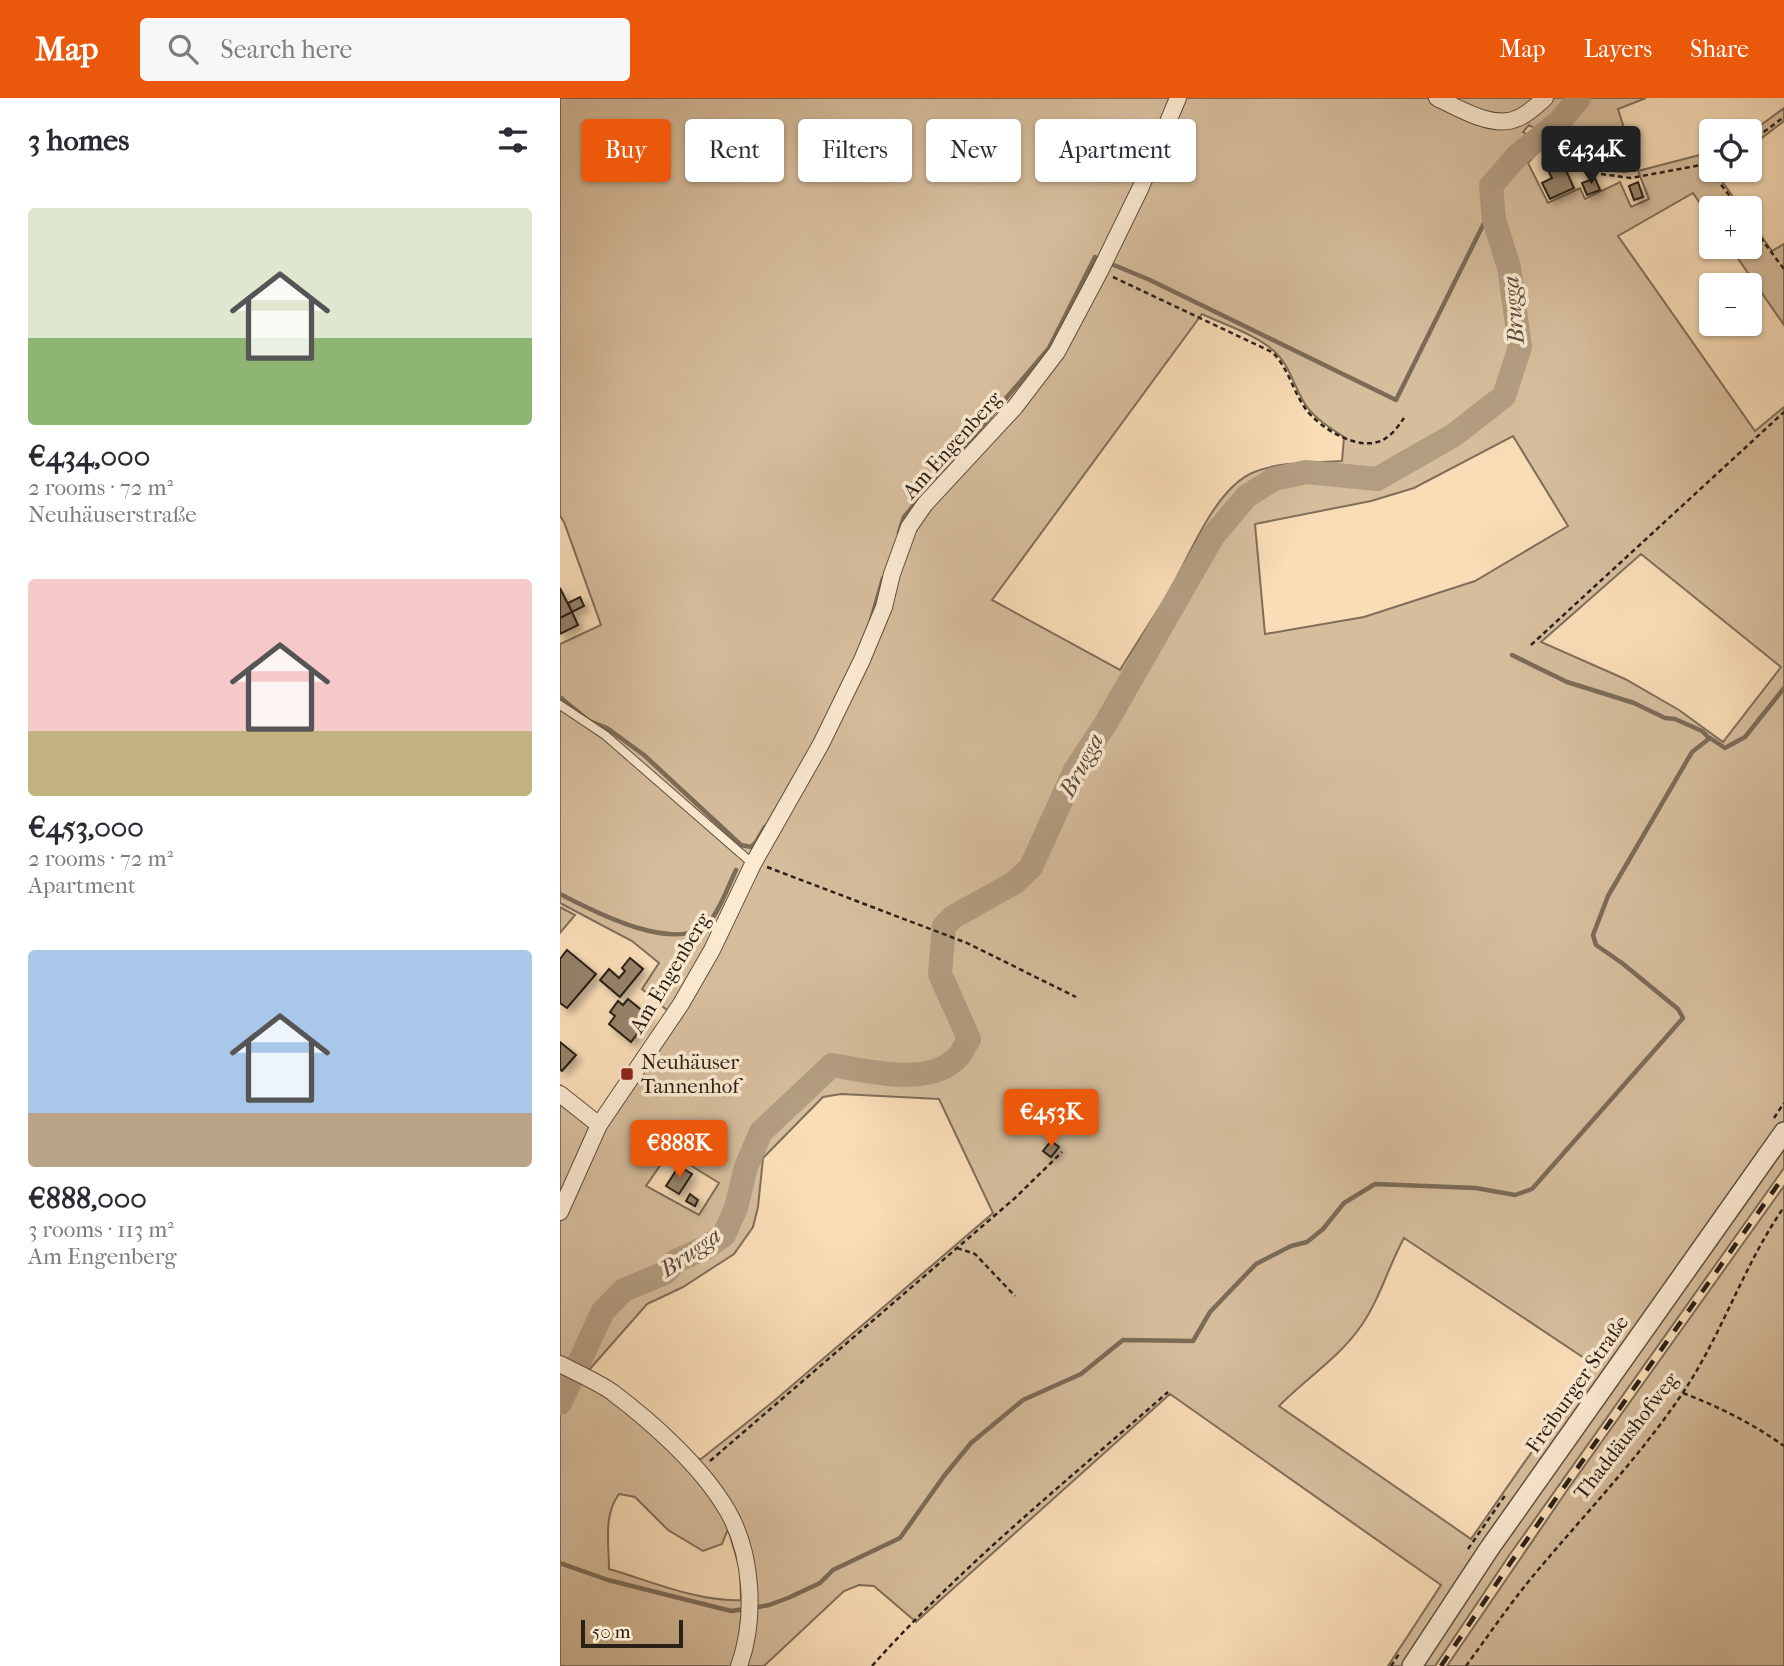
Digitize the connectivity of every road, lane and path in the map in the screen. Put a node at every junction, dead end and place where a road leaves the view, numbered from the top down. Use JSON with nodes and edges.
{"nodes":[{"id":1,"x":1178,"y":98,"type":"edge"},
{"id":2,"x":1437,"y":98,"type":"edge"},
{"id":3,"x":1545,"y":98,"type":"edge"},
{"id":4,"x":1784,"y":117,"type":"edge"},
{"id":5,"x":1762,"y":133,"type":"edge"},
{"id":6,"x":1699,"y":166,"type":"edge"},
{"id":7,"x":1601,"y":174,"type":"dead end"},
{"id":8,"x":1719,"y":182,"type":"edge"},
{"id":9,"x":1730,"y":196,"type":"edge"},
{"id":10,"x":1762,"y":240,"type":"edge"},
{"id":11,"x":1784,"y":269,"type":"edge"},
{"id":12,"x":1100,"y":271,"type":"junction"},
{"id":13,"x":1784,"y":412,"type":"edge"},
{"id":14,"x":1404,"y":418,"type":"dead end"},
{"id":15,"x":1531,"y":645,"type":"dead end"},
{"id":16,"x":560,"y":705,"type":"edge"},
{"id":17,"x":753,"y":864,"type":"junction"},
{"id":18,"x":1076,"y":997,"type":"dead end"},
{"id":19,"x":560,"y":1094,"type":"edge"},
{"id":20,"x":599,"y":1125,"type":"junction"},
{"id":21,"x":1784,"y":1132,"type":"edge"},
{"id":22,"x":1062,"y":1152,"type":"dead end"},
{"id":23,"x":1784,"y":1207,"type":"edge"},
{"id":24,"x":560,"y":1212,"type":"edge"},
{"id":25,"x":957,"y":1248,"type":"junction"},
{"id":26,"x":1015,"y":1296,"type":"dead end"},
{"id":27,"x":560,"y":1364,"type":"edge"},
{"id":28,"x":1168,"y":1392,"type":"dead end"},
{"id":29,"x":1683,"y":1393,"type":"junction"},
{"id":30,"x":1784,"y":1446,"type":"edge"},
{"id":31,"x":698,"y":1472,"type":"junction"},
{"id":32,"x":739,"y":1666,"type":"edge"},
{"id":33,"x":872,"y":1666,"type":"edge"},
{"id":34,"x":1412,"y":1666,"type":"edge"},
{"id":35,"x":1466,"y":1666,"type":"edge"}],
"edges":[{"from":1,"to":12,"type":"street","name":"Am Engenberg"},
{"from":2,"to":3,"type":"street"},
{"from":4,"to":5,"type":"path"},
{"from":6,"to":7,"type":"path"},
{"from":8,"to":9,"type":"path"},
{"from":10,"to":11,"type":"path"},
{"from":12,"to":14,"type":"path"},
{"from":12,"to":17,"type":"street","name":"Am Engenberg"},
{"from":13,"to":15,"type":"path"},
{"from":16,"to":17,"type":"lane"},
{"from":17,"to":18,"type":"path"},
{"from":17,"to":20,"type":"street","name":"Am Engenberg"},
{"from":19,"to":20,"type":"street"},
{"from":20,"to":24,"type":"street","name":"Am Engenberg"},
{"from":21,"to":34,"type":"street","name":"Freiburger Straße"},
{"from":22,"to":25,"type":"path"},
{"from":23,"to":29,"type":"path","name":"Thaddäushofweg"},
{"from":25,"to":26,"type":"path"},
{"from":25,"to":31,"type":"path"},
{"from":27,"to":31,"type":"street"},
{"from":28,"to":33,"type":"path"},
{"from":29,"to":30,"type":"path"},
{"from":29,"to":35,"type":"path","name":"Thaddäushofweg"},
{"from":31,"to":32,"type":"street"}]}
